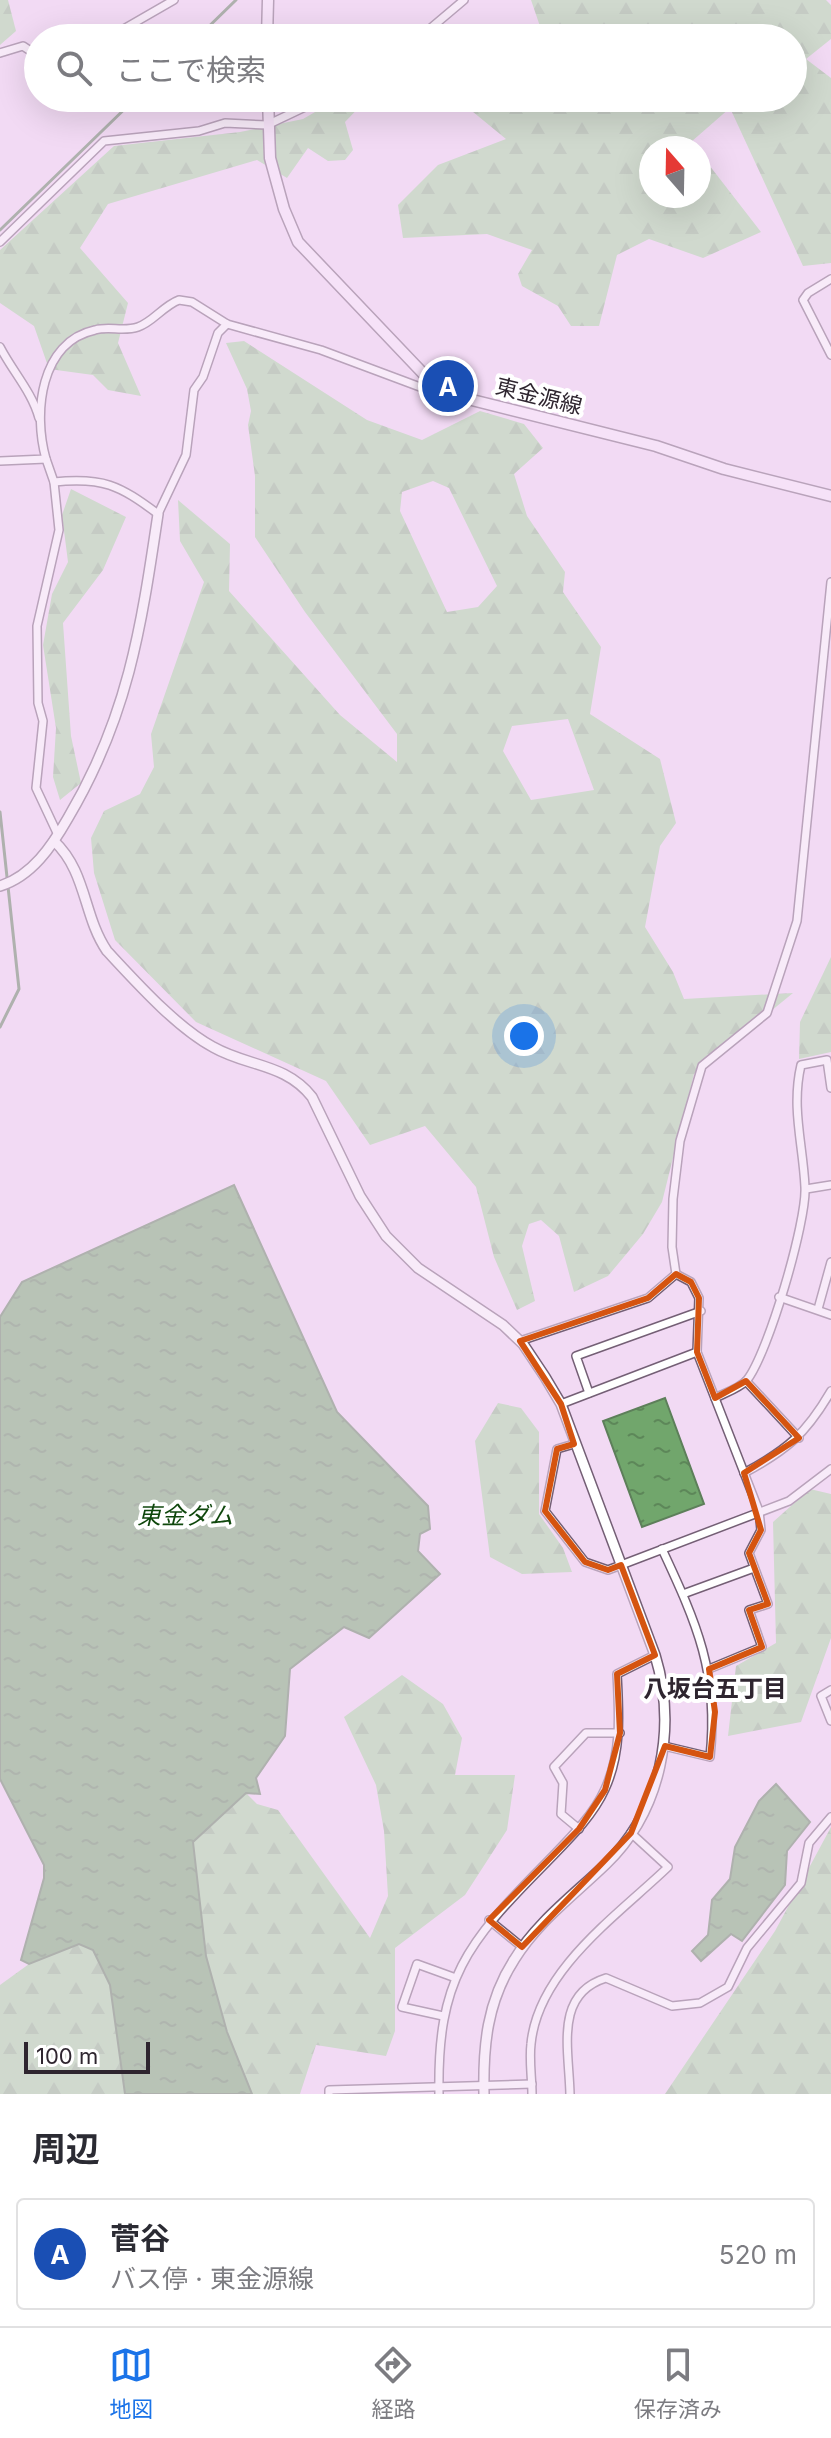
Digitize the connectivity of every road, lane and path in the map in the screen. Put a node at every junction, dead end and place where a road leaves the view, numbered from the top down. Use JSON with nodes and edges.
{"nodes":[{"id":1,"x":174,"y":0,"type":"edge"},
{"id":2,"x":268,"y":0,"type":"edge"},
{"id":3,"x":464,"y":0,"type":"edge"},
{"id":4,"x":132,"y":24,"type":"edge"},
{"id":5,"x":267,"y":24,"type":"edge"},
{"id":6,"x":436,"y":24,"type":"edge"},
{"id":7,"x":24,"y":47,"type":"edge"},
{"id":8,"x":0,"y":53,"type":"edge"},
{"id":9,"x":267,"y":112,"type":"edge"},
{"id":10,"x":294,"y":112,"type":"edge"},
{"id":11,"x":267,"y":125,"type":"junction"},
{"id":12,"x":0,"y":242,"type":"edge"},
{"id":13,"x":831,"y":279,"type":"edge"},
{"id":14,"x":227,"y":324,"type":"junction"},
{"id":15,"x":0,"y":347,"type":"edge"},
{"id":16,"x":831,"y":355,"type":"edge"},
{"id":17,"x":436,"y":387,"type":"junction"},
{"id":18,"x":41,"y":424,"type":"junction"},
{"id":19,"x":46,"y":459,"type":"junction"},
{"id":20,"x":0,"y":461,"type":"edge"},
{"id":21,"x":54,"y":482,"type":"junction"},
{"id":22,"x":831,"y":496,"type":"edge"},
{"id":23,"x":158,"y":514,"type":"junction"},
{"id":24,"x":831,"y":582,"type":"edge"},
{"id":25,"x":56,"y":838,"type":"junction"},
{"id":26,"x":0,"y":886,"type":"edge"},
{"id":27,"x":831,"y":1088,"type":"edge"},
{"id":28,"x":831,"y":1185,"type":"edge"},
{"id":29,"x":806,"y":1189,"type":"junction"},
{"id":30,"x":831,"y":1262,"type":"edge"},
{"id":31,"x":676,"y":1274,"type":"junction"},
{"id":32,"x":779,"y":1297,"type":"junction"},
{"id":33,"x":818,"y":1309,"type":"junction"},
{"id":34,"x":701,"y":1311,"type":"junction"},
{"id":35,"x":831,"y":1315,"type":"edge"},
{"id":36,"x":520,"y":1341,"type":"junction"},
{"id":37,"x":697,"y":1352,"type":"junction"},
{"id":38,"x":746,"y":1381,"type":"junction"},
{"id":39,"x":831,"y":1391,"type":"edge"},
{"id":40,"x":589,"y":1393,"type":"junction"},
{"id":41,"x":715,"y":1398,"type":"junction"},
{"id":42,"x":561,"y":1404,"type":"junction"},
{"id":43,"x":799,"y":1438,"type":"junction"},
{"id":44,"x":574,"y":1444,"type":"junction"},
{"id":45,"x":831,"y":1470,"type":"edge"},
{"id":46,"x":744,"y":1473,"type":"junction"},
{"id":47,"x":759,"y":1511,"type":"junction"},
{"id":48,"x":662,"y":1549,"type":"junction"},
{"id":49,"x":621,"y":1565,"type":"junction"},
{"id":50,"x":754,"y":1568,"type":"junction"},
{"id":51,"x":683,"y":1594,"type":"junction"},
{"id":52,"x":655,"y":1655,"type":"junction"},
{"id":53,"x":709,"y":1669,"type":"junction"},
{"id":54,"x":831,"y":1690,"type":"edge"},
{"id":55,"x":831,"y":1721,"type":"edge"},
{"id":56,"x":620,"y":1733,"type":"junction"},
{"id":57,"x":664,"y":1746,"type":"junction"},
{"id":58,"x":831,"y":1817,"type":"edge"},
{"id":59,"x":579,"y":1829,"type":"junction"},
{"id":60,"x":631,"y":1833,"type":"junction"},
{"id":61,"x":489,"y":1920,"type":"junction"},
{"id":62,"x":522,"y":1947,"type":"junction"},
{"id":63,"x":453,"y":1977,"type":"junction"},
{"id":64,"x":443,"y":2016,"type":"junction"},
{"id":65,"x":532,"y":2084,"type":"junction"},
{"id":66,"x":439,"y":2090,"type":"edge"},
{"id":67,"x":484,"y":2090,"type":"edge"},
{"id":68,"x":329,"y":2094,"type":"edge"},
{"id":69,"x":532,"y":2094,"type":"edge"},
{"id":70,"x":570,"y":2094,"type":"edge"}],
"edges":[{"from":1,"to":4,"type":"street"},
{"from":2,"to":5,"type":"main road"},
{"from":3,"to":6,"type":"street"},
{"from":7,"to":8,"type":"street"},
{"from":9,"to":11,"type":"main road","name":"東金源線"},
{"from":10,"to":11,"type":"street"},
{"from":11,"to":12,"type":"street"},
{"from":11,"to":17,"type":"main road","name":"東金源線"},
{"from":13,"to":16,"type":"street"},
{"from":14,"to":17,"type":"street"},
{"from":14,"to":18,"type":"street"},
{"from":14,"to":23,"type":"street"},
{"from":15,"to":18,"type":"street"},
{"from":17,"to":22,"type":"main road","name":"東金源線"},
{"from":18,"to":19,"type":"street"},
{"from":19,"to":20,"type":"street"},
{"from":19,"to":21,"type":"street"},
{"from":21,"to":23,"type":"street"},
{"from":21,"to":25,"type":"street"},
{"from":23,"to":25,"type":"street"},
{"from":24,"to":31,"type":"street"},
{"from":25,"to":26,"type":"street"},
{"from":25,"to":36,"type":"street"},
{"from":27,"to":29,"type":"street"},
{"from":28,"to":29,"type":"street"},
{"from":29,"to":32,"type":"street"},
{"from":30,"to":33,"type":"street"},
{"from":31,"to":34,"type":"street"},
{"from":31,"to":36,"type":"street"},
{"from":32,"to":33,"type":"street"},
{"from":32,"to":38,"type":"street"},
{"from":33,"to":35,"type":"street"},
{"from":34,"to":37,"type":"street"},
{"from":34,"to":40,"type":"street"},
{"from":36,"to":42,"type":"street"},
{"from":37,"to":40,"type":"street"},
{"from":37,"to":41,"type":"street"},
{"from":38,"to":41,"type":"street"},
{"from":38,"to":43,"type":"street"},
{"from":39,"to":43,"type":"street"},
{"from":40,"to":42,"type":"street"},
{"from":41,"to":46,"type":"street"},
{"from":42,"to":44,"type":"street"},
{"from":43,"to":46,"type":"street"},
{"from":44,"to":49,"type":"street"},
{"from":44,"to":49,"type":"street"},
{"from":45,"to":47,"type":"street"},
{"from":46,"to":47,"type":"street"},
{"from":47,"to":48,"type":"street"},
{"from":47,"to":50,"type":"street"},
{"from":48,"to":49,"type":"street"},
{"from":48,"to":51,"type":"street"},
{"from":49,"to":52,"type":"street"},
{"from":50,"to":51,"type":"street"},
{"from":50,"to":53,"type":"street"},
{"from":51,"to":53,"type":"street"},
{"from":52,"to":56,"type":"street"},
{"from":52,"to":57,"type":"street"},
{"from":53,"to":57,"type":"street"},
{"from":54,"to":55,"type":"street"},
{"from":56,"to":59,"type":"street"},
{"from":56,"to":59,"type":"street"},
{"from":57,"to":60,"type":"street"},
{"from":58,"to":70,"type":"street"},
{"from":59,"to":61,"type":"street"},
{"from":60,"to":62,"type":"street"},
{"from":60,"to":65,"type":"street"},
{"from":61,"to":62,"type":"street"},
{"from":61,"to":63,"type":"street"},
{"from":62,"to":67,"type":"street"},
{"from":63,"to":64,"type":"street"},
{"from":63,"to":64,"type":"street"},
{"from":64,"to":66,"type":"street"},
{"from":65,"to":67,"type":"street"},
{"from":65,"to":69,"type":"street"},
{"from":66,"to":67,"type":"street"},
{"from":66,"to":68,"type":"street"}]}
